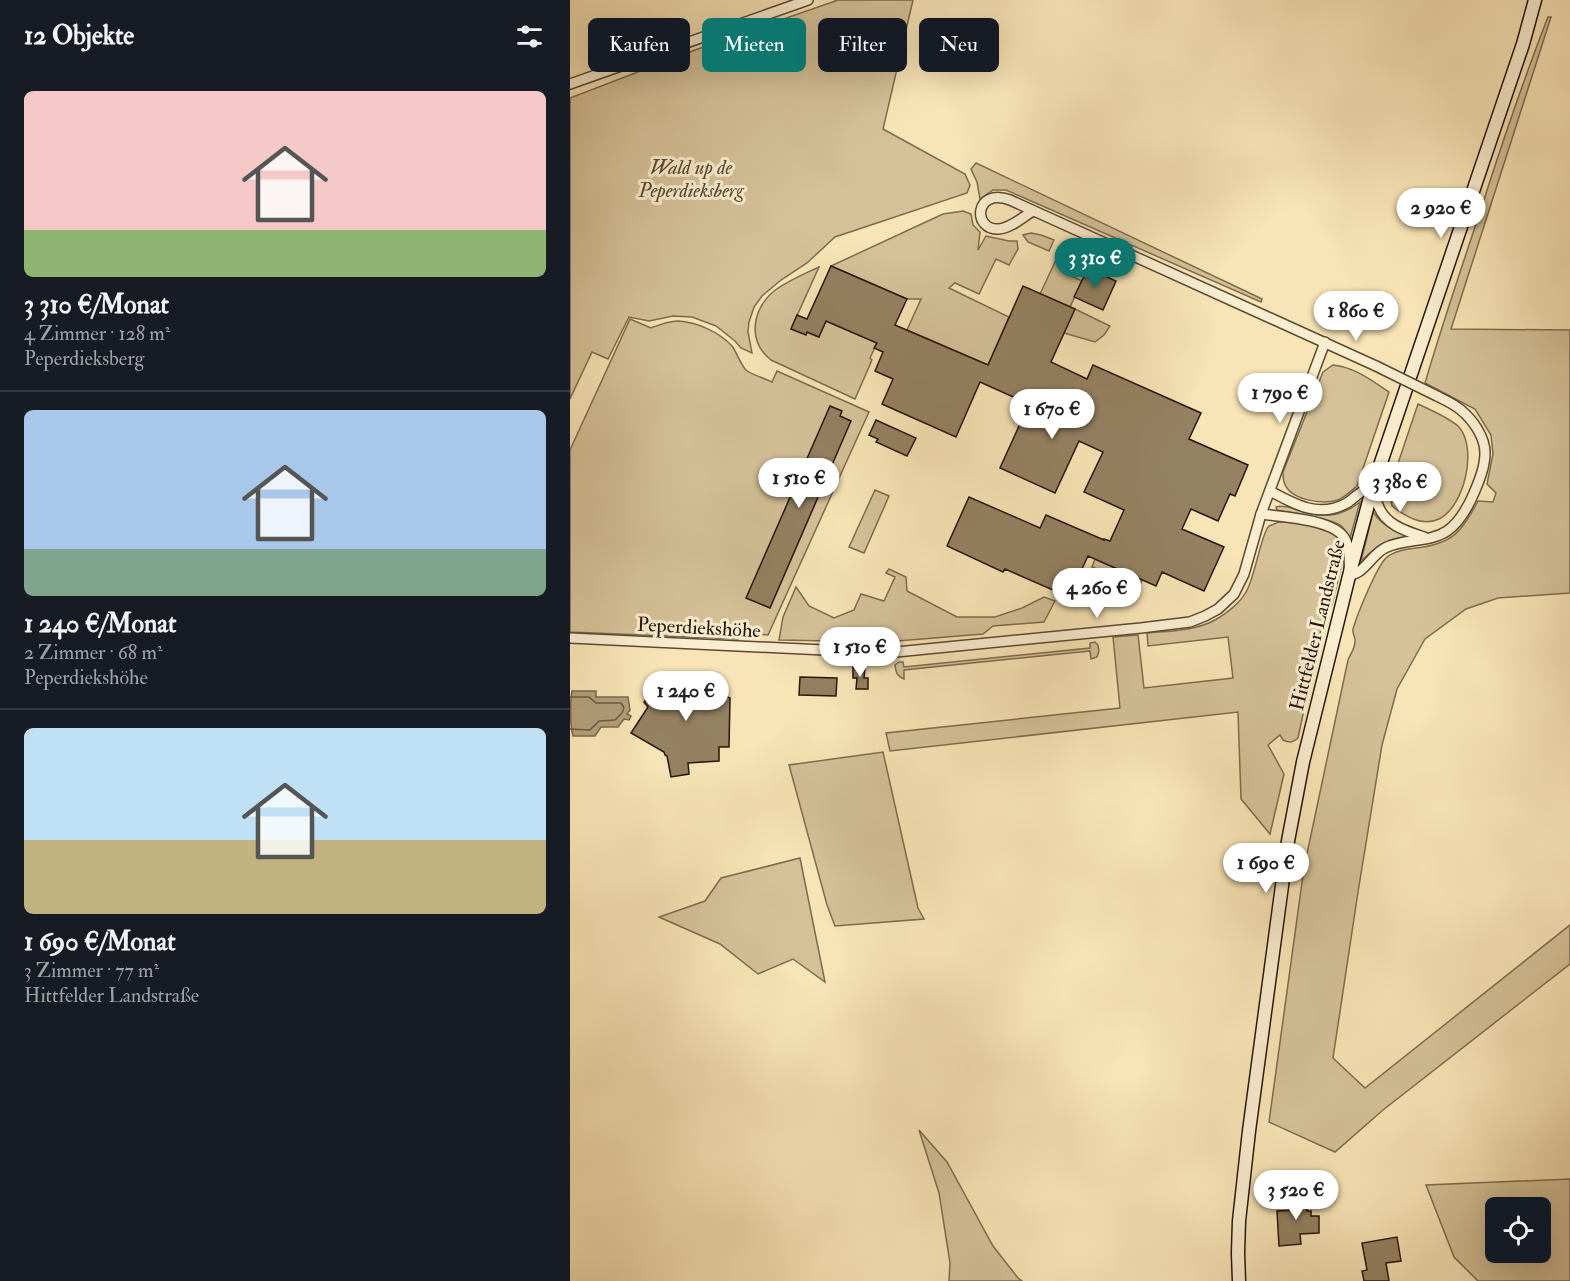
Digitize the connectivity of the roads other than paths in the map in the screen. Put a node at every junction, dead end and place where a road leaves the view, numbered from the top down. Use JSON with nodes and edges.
{"nodes":[{"id":1,"x":808,"y":0,"type":"edge"},
{"id":2,"x":1535,"y":0,"type":"edge"},
{"id":3,"x":570,"y":84,"type":"edge"},
{"id":4,"x":1033,"y":211,"type":"junction"},
{"id":5,"x":1325,"y":342,"type":"junction"},
{"id":6,"x":1373,"y":486,"type":"junction"},
{"id":7,"x":1270,"y":491,"type":"junction"},
{"id":8,"x":1261,"y":514,"type":"junction"},
{"id":9,"x":1426,"y":538,"type":"junction"},
{"id":10,"x":1349,"y":576,"type":"junction"},
{"id":11,"x":570,"y":639,"type":"edge"},
{"id":12,"x":1239,"y":1281,"type":"edge"}],
"edges":[{"from":1,"to":3,"type":"street"},
{"from":2,"to":6,"type":"main road","name":"Hittfelder Landstraße"},
{"from":4,"to":4,"type":"street"},
{"from":4,"to":5,"type":"street"},
{"from":5,"to":7,"type":"street","name":"Peperdiekshöhe"},
{"from":5,"to":9,"type":"street","bridge":true},
{"from":6,"to":7,"type":"street"},
{"from":6,"to":9,"type":"street"},
{"from":6,"to":10,"type":"main road","name":"Hittfelder Landstraße"},
{"from":7,"to":8,"type":"street","name":"Peperdiekshöhe"},
{"from":8,"to":10,"type":"street"},
{"from":8,"to":11,"type":"street","name":"Peperdiekshöhe"},
{"from":9,"to":10,"type":"street"},
{"from":10,"to":12,"type":"main road","name":"Hittfelder Landstraße"}]}
